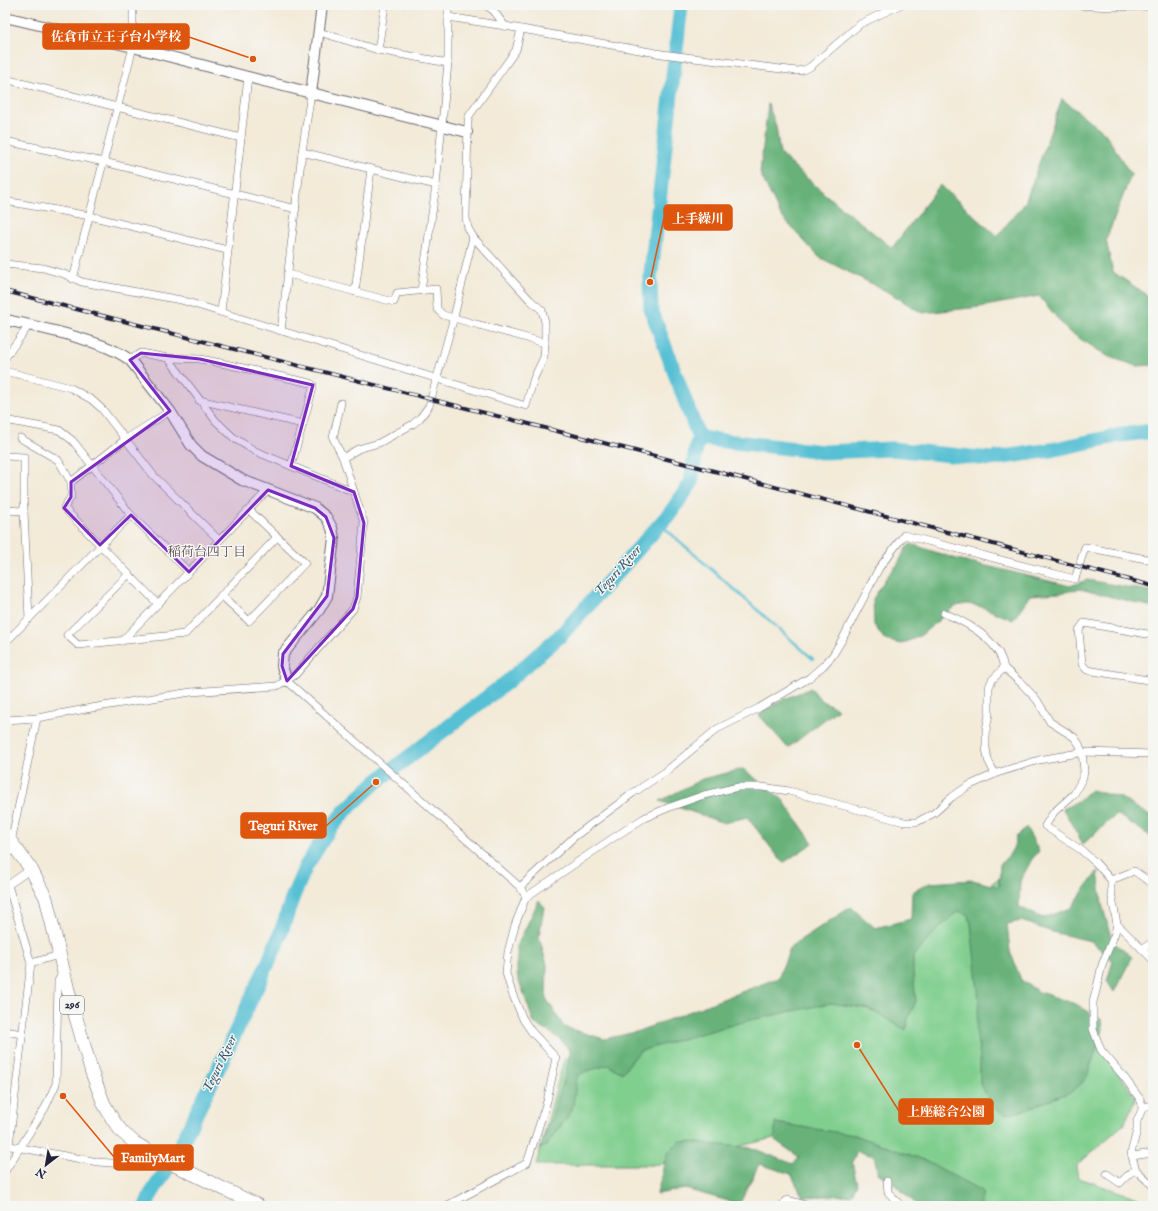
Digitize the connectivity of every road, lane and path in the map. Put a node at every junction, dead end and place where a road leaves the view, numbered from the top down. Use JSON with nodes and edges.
{"nodes":[{"id":1,"x":133,"y":5,"type":"edge"},
{"id":2,"x":322,"y":5,"type":"edge"},
{"id":3,"x":385,"y":5,"type":"edge"},
{"id":4,"x":448,"y":5,"type":"edge"},
{"id":5,"x":485,"y":5,"type":"edge"},
{"id":6,"x":900,"y":5,"type":"edge"},
{"id":7,"x":1076,"y":5,"type":"edge"},
{"id":8,"x":1153,"y":6,"type":"edge"},
{"id":9,"x":5,"y":17,"type":"edge"},
{"id":10,"x":448,"y":17,"type":"junction"},
{"id":11,"x":505,"y":26,"type":"junction"},
{"id":12,"x":521,"y":29,"type":"junction"},
{"id":13,"x":319,"y":32,"type":"junction"},
{"id":14,"x":133,"y":47,"type":"junction"},
{"id":15,"x":378,"y":50,"type":"junction"},
{"id":16,"x":448,"y":63,"type":"junction"},
{"id":17,"x":248,"y":77,"type":"junction"},
{"id":18,"x":5,"y":79,"type":"edge"},
{"id":19,"x":310,"y":92,"type":"junction"},
{"id":20,"x":118,"y":107,"type":"junction"},
{"id":21,"x":442,"y":126,"type":"junction"},
{"id":22,"x":467,"y":132,"type":"junction"},
{"id":23,"x":241,"y":138,"type":"junction"},
{"id":24,"x":5,"y":141,"type":"edge"},
{"id":25,"x":302,"y":152,"type":"junction"},
{"id":26,"x":104,"y":162,"type":"junction"},
{"id":27,"x":371,"y":169,"type":"junction"},
{"id":28,"x":436,"y":185,"type":"junction"},
{"id":29,"x":234,"y":194,"type":"junction"},
{"id":30,"x":5,"y":201,"type":"edge"},
{"id":31,"x":296,"y":209,"type":"junction"},
{"id":32,"x":90,"y":216,"type":"junction"},
{"id":33,"x":473,"y":237,"type":"junction"},
{"id":34,"x":227,"y":250,"type":"junction"},
{"id":35,"x":5,"y":264,"type":"edge"},
{"id":36,"x":288,"y":274,"type":"junction"},
{"id":37,"x":73,"y":279,"type":"junction"},
{"id":38,"x":422,"y":291,"type":"junction"},
{"id":39,"x":355,"y":292,"type":"junction"},
{"id":40,"x":221,"y":312,"type":"junction"},
{"id":41,"x":454,"y":317,"type":"junction"},
{"id":42,"x":5,"y":320,"type":"edge"},
{"id":43,"x":30,"y":324,"type":"junction"},
{"id":44,"x":281,"y":331,"type":"junction"},
{"id":45,"x":545,"y":343,"type":"junction"},
{"id":46,"x":5,"y":358,"type":"edge"},
{"id":47,"x":168,"y":358,"type":"junction"},
{"id":48,"x":130,"y":360,"type":"junction"},
{"id":49,"x":5,"y":370,"type":"edge"},
{"id":50,"x":437,"y":378,"type":"junction"},
{"id":51,"x":199,"y":400,"type":"junction"},
{"id":52,"x":341,"y":403,"type":"dead end"},
{"id":53,"x":170,"y":411,"type":"junction"},
{"id":54,"x":5,"y":420,"type":"edge"},
{"id":55,"x":303,"y":424,"type":"junction"},
{"id":56,"x":20,"y":438,"type":"dead end"},
{"id":57,"x":126,"y":439,"type":"junction"},
{"id":58,"x":5,"y":456,"type":"edge"},
{"id":59,"x":343,"y":458,"type":"junction"},
{"id":60,"x":92,"y":466,"type":"junction"},
{"id":61,"x":291,"y":466,"type":"junction"},
{"id":62,"x":71,"y":482,"type":"junction"},
{"id":63,"x":268,"y":490,"type":"junction"},
{"id":64,"x":354,"y":492,"type":"junction"},
{"id":65,"x":5,"y":510,"type":"edge"},
{"id":66,"x":24,"y":510,"type":"junction"},
{"id":67,"x":249,"y":510,"type":"junction"},
{"id":68,"x":131,"y":515,"type":"junction"},
{"id":69,"x":277,"y":537,"type":"junction"},
{"id":70,"x":219,"y":540,"type":"junction"},
{"id":71,"x":100,"y":545,"type":"junction"},
{"id":72,"x":1153,"y":557,"type":"edge"},
{"id":73,"x":189,"y":572,"type":"junction"},
{"id":74,"x":129,"y":574,"type":"junction"},
{"id":75,"x":221,"y":595,"type":"junction"},
{"id":76,"x":158,"y":604,"type":"junction"},
{"id":77,"x":944,"y":613,"type":"dead end"},
{"id":78,"x":29,"y":619,"type":"junction"},
{"id":79,"x":1153,"y":635,"type":"edge"},
{"id":80,"x":122,"y":641,"type":"junction"},
{"id":81,"x":5,"y":643,"type":"edge"},
{"id":82,"x":1004,"y":668,"type":"junction"},
{"id":83,"x":1153,"y":680,"type":"edge"},
{"id":84,"x":287,"y":681,"type":"junction"},
{"id":85,"x":37,"y":718,"type":"junction"},
{"id":86,"x":5,"y":720,"type":"edge"},
{"id":87,"x":1082,"y":752,"type":"junction"},
{"id":88,"x":1153,"y":754,"type":"edge"},
{"id":89,"x":995,"y":774,"type":"junction"},
{"id":90,"x":9,"y":845,"type":"edge"},
{"id":91,"x":31,"y":869,"type":"junction"},
{"id":92,"x":1111,"y":880,"type":"junction"},
{"id":93,"x":1153,"y":884,"type":"edge"},
{"id":94,"x":7,"y":886,"type":"edge"},
{"id":95,"x":520,"y":887,"type":"junction"},
{"id":96,"x":526,"y":897,"type":"junction"},
{"id":97,"x":1117,"y":924,"type":"junction"},
{"id":98,"x":1153,"y":942,"type":"edge"},
{"id":99,"x":1142,"y":949,"type":"junction"},
{"id":100,"x":59,"y":955,"type":"junction"},
{"id":101,"x":1153,"y":960,"type":"edge"},
{"id":102,"x":31,"y":963,"type":"junction"},
{"id":103,"x":64,"y":972,"type":"junction"},
{"id":104,"x":5,"y":1031,"type":"edge"},
{"id":105,"x":22,"y":1034,"type":"junction"},
{"id":106,"x":1153,"y":1105,"type":"edge"},
{"id":107,"x":1143,"y":1107,"type":"junction"},
{"id":108,"x":7,"y":1145,"type":"edge"},
{"id":109,"x":21,"y":1148,"type":"junction"},
{"id":110,"x":1153,"y":1153,"type":"edge"},
{"id":111,"x":1132,"y":1156,"type":"junction"},
{"id":112,"x":158,"y":1158,"type":"junction"},
{"id":113,"x":1136,"y":1170,"type":"junction"},
{"id":114,"x":5,"y":1171,"type":"edge"},
{"id":115,"x":1107,"y":1174,"type":"dead end"},
{"id":116,"x":1150,"y":1179,"type":"edge"},
{"id":117,"x":887,"y":1181,"type":"dead end"},
{"id":118,"x":1153,"y":1186,"type":"edge"},
{"id":119,"x":259,"y":1206,"type":"edge"},
{"id":120,"x":446,"y":1206,"type":"edge"},
{"id":121,"x":783,"y":1206,"type":"edge"},
{"id":122,"x":809,"y":1206,"type":"edge"},
{"id":123,"x":901,"y":1206,"type":"edge"}],
"edges":[{"from":1,"to":14,"type":"street"},
{"from":2,"to":13,"type":"street"},
{"from":3,"to":15,"type":"street"},
{"from":4,"to":10,"type":"street"},
{"from":5,"to":11,"type":"street"},
{"from":6,"to":12,"type":"street"},
{"from":7,"to":8,"type":"street"},
{"from":9,"to":14,"type":"street"},
{"from":10,"to":11,"type":"street"},
{"from":10,"to":16,"type":"street"},
{"from":11,"to":12,"type":"street"},
{"from":12,"to":22,"type":"street"},
{"from":13,"to":15,"type":"street"},
{"from":13,"to":19,"type":"street"},
{"from":14,"to":17,"type":"street"},
{"from":14,"to":20,"type":"street"},
{"from":15,"to":16,"type":"street"},
{"from":16,"to":21,"type":"street"},
{"from":17,"to":19,"type":"street"},
{"from":17,"to":23,"type":"street"},
{"from":18,"to":20,"type":"street"},
{"from":19,"to":21,"type":"street"},
{"from":19,"to":25,"type":"street"},
{"from":20,"to":23,"type":"street"},
{"from":20,"to":26,"type":"street"},
{"from":21,"to":22,"type":"street"},
{"from":21,"to":28,"type":"street"},
{"from":22,"to":33,"type":"street"},
{"from":23,"to":29,"type":"street"},
{"from":24,"to":26,"type":"street"},
{"from":25,"to":27,"type":"street"},
{"from":25,"to":31,"type":"street"},
{"from":26,"to":29,"type":"street"},
{"from":26,"to":32,"type":"street"},
{"from":27,"to":28,"type":"street"},
{"from":27,"to":39,"type":"street"},
{"from":28,"to":38,"type":"street"},
{"from":29,"to":31,"type":"street"},
{"from":29,"to":34,"type":"street"},
{"from":30,"to":32,"type":"street"},
{"from":31,"to":36,"type":"street"},
{"from":32,"to":34,"type":"street"},
{"from":32,"to":37,"type":"street"},
{"from":33,"to":41,"type":"street"},
{"from":33,"to":45,"type":"street"},
{"from":34,"to":40,"type":"street"},
{"from":35,"to":37,"type":"street"},
{"from":36,"to":39,"type":"street"},
{"from":36,"to":44,"type":"street"},
{"from":37,"to":40,"type":"street"},
{"from":38,"to":39,"type":"street"},
{"from":38,"to":41,"type":"street"},
{"from":40,"to":44,"type":"street"},
{"from":41,"to":45,"type":"street"},
{"from":41,"to":50,"type":"street"},
{"from":42,"to":43,"type":"street"},
{"from":43,"to":46,"type":"street"},
{"from":43,"to":48,"type":"street"},
{"from":44,"to":50,"type":"street"},
{"from":45,"to":50,"type":"street"},
{"from":47,"to":48,"type":"street"},
{"from":47,"to":51,"type":"street"},
{"from":47,"to":55,"type":"street"},
{"from":48,"to":53,"type":"street"},
{"from":49,"to":57,"type":"street"},
{"from":50,"to":59,"type":"street"},
{"from":51,"to":55,"type":"street"},
{"from":51,"to":61,"type":"street"},
{"from":52,"to":59,"type":"street"},
{"from":53,"to":57,"type":"street"},
{"from":53,"to":63,"type":"street"},
{"from":54,"to":60,"type":"street"},
{"from":55,"to":61,"type":"street"},
{"from":56,"to":62,"type":"street"},
{"from":57,"to":60,"type":"street"},
{"from":57,"to":70,"type":"street"},
{"from":58,"to":66,"type":"street"},
{"from":59,"to":64,"type":"street"},
{"from":60,"to":62,"type":"street"},
{"from":60,"to":68,"type":"street"},
{"from":61,"to":64,"type":"street"},
{"from":62,"to":71,"type":"street"},
{"from":63,"to":67,"type":"street"},
{"from":63,"to":84,"type":"street"},
{"from":64,"to":84,"type":"street"},
{"from":65,"to":66,"type":"street"},
{"from":66,"to":78,"type":"street"},
{"from":67,"to":69,"type":"street"},
{"from":67,"to":70,"type":"street"},
{"from":68,"to":71,"type":"street"},
{"from":68,"to":73,"type":"street"},
{"from":69,"to":75,"type":"street"},
{"from":69,"to":75,"type":"street"},
{"from":70,"to":73,"type":"street"},
{"from":71,"to":74,"type":"street"},
{"from":71,"to":78,"type":"street"},
{"from":72,"to":95,"type":"street"},
{"from":73,"to":76,"type":"street"},
{"from":74,"to":76,"type":"street"},
{"from":74,"to":80,"type":"street"},
{"from":75,"to":80,"type":"street"},
{"from":76,"to":80,"type":"street"},
{"from":77,"to":82,"type":"street"},
{"from":78,"to":81,"type":"street"},
{"from":79,"to":83,"type":"street"},
{"from":82,"to":87,"type":"street"},
{"from":82,"to":89,"type":"street"},
{"from":84,"to":85,"type":"street"},
{"from":84,"to":95,"type":"street"},
{"from":85,"to":86,"type":"street"},
{"from":85,"to":90,"type":"street"},
{"from":87,"to":88,"type":"street"},
{"from":87,"to":89,"type":"street"},
{"from":87,"to":92,"type":"street"},
{"from":89,"to":96,"type":"street"},
{"from":90,"to":91,"type":"highway","number":"296"},
{"from":91,"to":94,"type":"street"},
{"from":91,"to":100,"type":"highway","number":"296"},
{"from":92,"to":93,"type":"street"},
{"from":92,"to":97,"type":"street"},
{"from":94,"to":102,"type":"street"},
{"from":95,"to":96,"type":"street"},
{"from":96,"to":120,"type":"street"},
{"from":97,"to":99,"type":"street"},
{"from":97,"to":107,"type":"street"},
{"from":98,"to":99,"type":"street"},
{"from":99,"to":101,"type":"street"},
{"from":100,"to":102,"type":"street"},
{"from":100,"to":103,"type":"highway","number":"296"},
{"from":102,"to":105,"type":"street"},
{"from":103,"to":109,"type":"street"},
{"from":103,"to":112,"type":"highway","number":"296"},
{"from":104,"to":105,"type":"street"},
{"from":105,"to":108,"type":"street"},
{"from":106,"to":107,"type":"street"},
{"from":107,"to":111,"type":"street"},
{"from":108,"to":109,"type":"street"},
{"from":109,"to":112,"type":"street"},
{"from":109,"to":114,"type":"street"},
{"from":110,"to":111,"type":"street"},
{"from":111,"to":113,"type":"street"},
{"from":112,"to":119,"type":"highway","number":"296"},
{"from":113,"to":115,"type":"street"},
{"from":113,"to":116,"type":"street"},
{"from":116,"to":118,"type":"street"},
{"from":117,"to":123,"type":"street"},
{"from":121,"to":122,"type":"street"}]}
